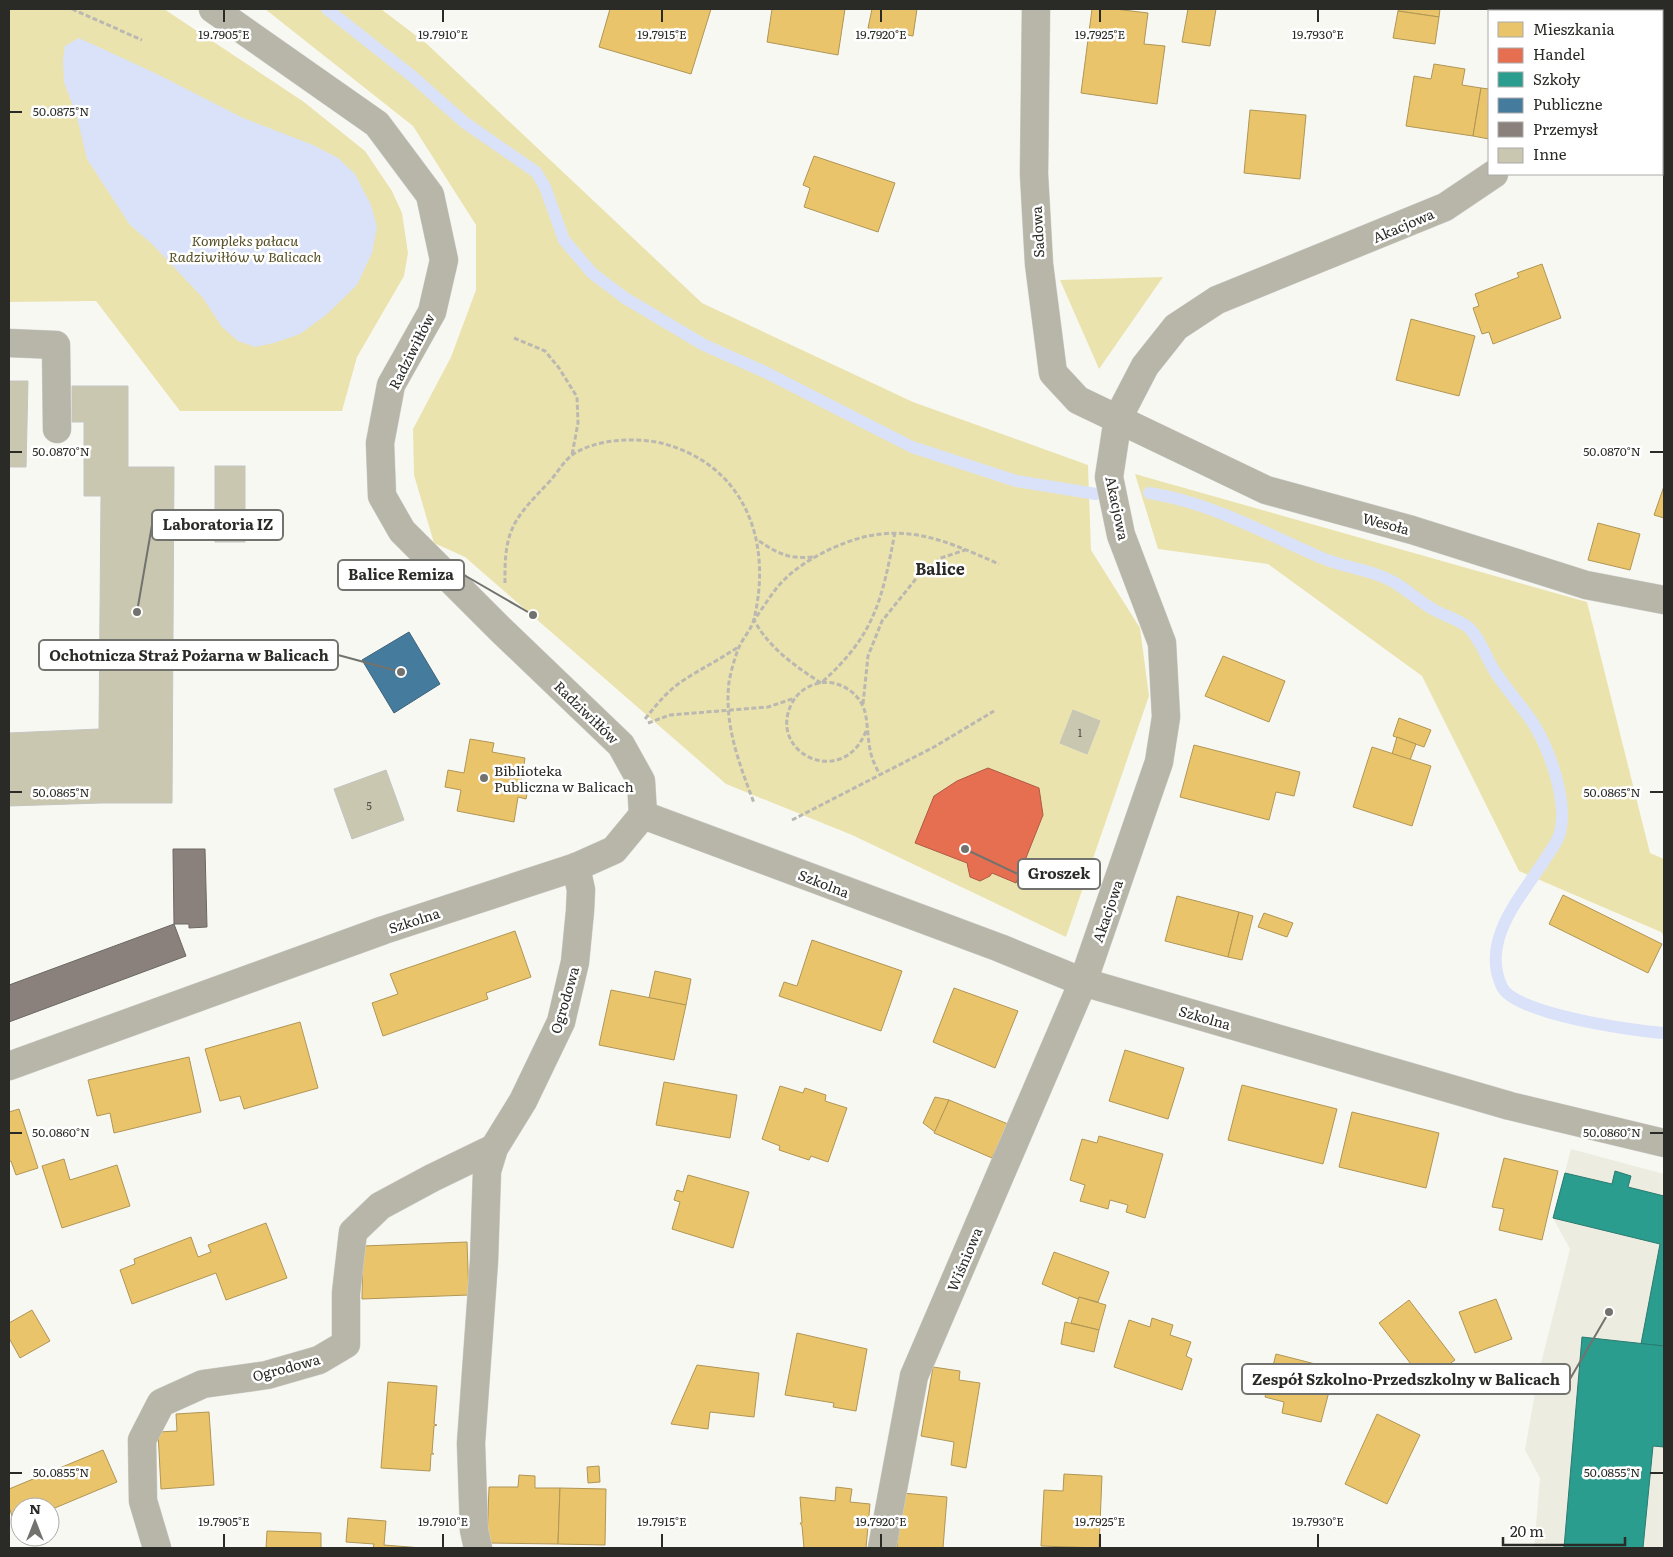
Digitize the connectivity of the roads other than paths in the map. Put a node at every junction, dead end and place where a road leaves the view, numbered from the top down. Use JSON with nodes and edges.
{"nodes":[{"id":1,"x":213,"y":9,"type":"edge"},
{"id":2,"x":1036,"y":9,"type":"edge"},
{"id":3,"x":1493,"y":175,"type":"edge"},
{"id":4,"x":9,"y":343,"type":"edge"},
{"id":5,"x":1118,"y":418,"type":"junction"},
{"id":6,"x":57,"y":429,"type":"dead end"},
{"id":7,"x":1664,"y":600,"type":"edge"},
{"id":8,"x":643,"y":816,"type":"junction"},
{"id":9,"x":576,"y":867,"type":"junction"},
{"id":10,"x":1083,"y":982,"type":"junction"},
{"id":11,"x":9,"y":1066,"type":"edge"},
{"id":12,"x":1664,"y":1143,"type":"edge"},
{"id":13,"x":494,"y":1148,"type":"junction"},
{"id":14,"x":157,"y":1548,"type":"edge"},
{"id":15,"x":478,"y":1548,"type":"edge"},
{"id":16,"x":882,"y":1548,"type":"edge"}],
"edges":[{"from":1,"to":8,"type":"street","name":"Radziwiłłów"},
{"from":2,"to":5,"type":"street","name":"Sadowa"},
{"from":3,"to":5,"type":"street","name":"Akacjowa"},
{"from":4,"to":6,"type":"street"},
{"from":5,"to":7,"type":"street","name":"Wesoła"},
{"from":5,"to":10,"type":"street","name":"Akacjowa"},
{"from":8,"to":9,"type":"street","name":"Szkolna"},
{"from":8,"to":10,"type":"street","name":"Szkolna"},
{"from":9,"to":11,"type":"street","name":"Szkolna"},
{"from":9,"to":13,"type":"street","name":"Ogrodowa"},
{"from":10,"to":12,"type":"street","name":"Szkolna"},
{"from":10,"to":16,"type":"street","name":"Wiśniowa"},
{"from":13,"to":14,"type":"street","name":"Ogrodowa"},
{"from":13,"to":15,"type":"street","name":"Ogrodowa"}]}
